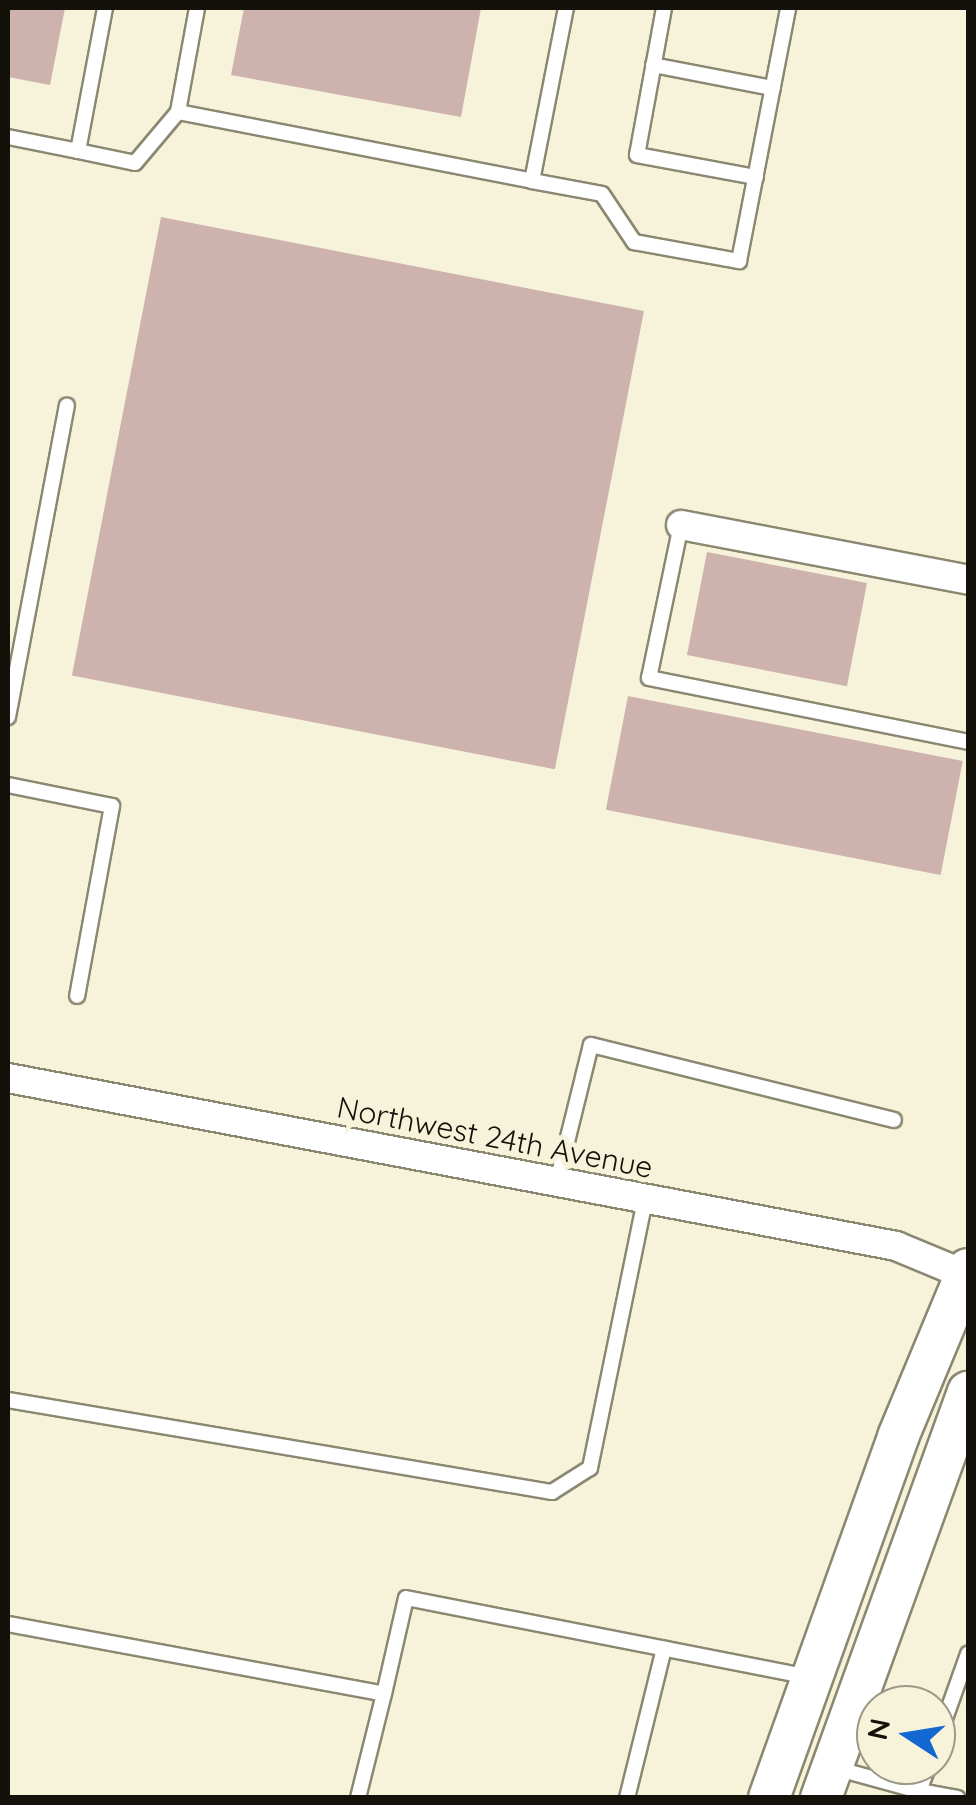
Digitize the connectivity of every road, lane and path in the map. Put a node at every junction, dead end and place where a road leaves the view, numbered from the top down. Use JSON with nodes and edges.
{"nodes":[{"id":1,"x":105,"y":8,"type":"edge"},
{"id":2,"x":197,"y":8,"type":"edge"},
{"id":3,"x":566,"y":8,"type":"edge"},
{"id":4,"x":664,"y":8,"type":"edge"},
{"id":5,"x":788,"y":8,"type":"edge"},
{"id":6,"x":653,"y":65,"type":"junction"},
{"id":7,"x":773,"y":88,"type":"junction"},
{"id":8,"x":178,"y":112,"type":"junction"},
{"id":9,"x":8,"y":137,"type":"edge"},
{"id":10,"x":78,"y":151,"type":"junction"},
{"id":11,"x":756,"y":177,"type":"junction"},
{"id":12,"x":532,"y":181,"type":"junction"},
{"id":13,"x":67,"y":406,"type":"dead end"},
{"id":14,"x":681,"y":524,"type":"joint"},
{"id":15,"x":968,"y":580,"type":"edge"},
{"id":16,"x":8,"y":718,"type":"edge"},
{"id":17,"x":968,"y":742,"type":"edge"},
{"id":18,"x":8,"y":785,"type":"edge"},
{"id":19,"x":77,"y":996,"type":"dead end"},
{"id":20,"x":8,"y":1078,"type":"edge"},
{"id":21,"x":894,"y":1120,"type":"dead end"},
{"id":22,"x":557,"y":1182,"type":"junction"},
{"id":23,"x":645,"y":1198,"type":"junction"},
{"id":24,"x":967,"y":1272,"type":"edge"},
{"id":25,"x":968,"y":1392,"type":"edge"},
{"id":26,"x":8,"y":1400,"type":"edge"},
{"id":27,"x":955,"y":1460,"type":"edge"},
{"id":28,"x":910,"y":1546,"type":"junction"},
{"id":29,"x":8,"y":1624,"type":"edge"},
{"id":30,"x":664,"y":1649,"type":"junction"},
{"id":31,"x":968,"y":1654,"type":"edge"},
{"id":32,"x":812,"y":1678,"type":"junction"},
{"id":33,"x":956,"y":1688,"type":"edge"},
{"id":34,"x":384,"y":1694,"type":"junction"},
{"id":35,"x":826,"y":1782,"type":"edge"},
{"id":36,"x":921,"y":1785,"type":"edge"},
{"id":37,"x":919,"y":1790,"type":"junction"},
{"id":38,"x":358,"y":1798,"type":"edge"},
{"id":39,"x":626,"y":1798,"type":"edge"},
{"id":40,"x":769,"y":1798,"type":"edge"},
{"id":41,"x":957,"y":1798,"type":"edge"}],
"edges":[{"from":1,"to":10,"type":"lane"},
{"from":2,"to":8,"type":"lane"},
{"from":3,"to":12,"type":"lane"},
{"from":4,"to":6,"type":"lane"},
{"from":5,"to":7,"type":"lane"},
{"from":6,"to":7,"type":"lane"},
{"from":6,"to":11,"type":"lane"},
{"from":7,"to":11,"type":"lane"},
{"from":8,"to":10,"type":"lane"},
{"from":8,"to":12,"type":"lane"},
{"from":9,"to":10,"type":"lane"},
{"from":11,"to":12,"type":"lane"},
{"from":13,"to":16,"type":"lane"},
{"from":14,"to":15,"type":"street"},
{"from":14,"to":17,"type":"lane"},
{"from":18,"to":19,"type":"lane"},
{"from":20,"to":22,"type":"street","name":"Northwest 24th Avenue"},
{"from":21,"to":22,"type":"lane"},
{"from":22,"to":23,"type":"street","name":"Northwest 24th Avenue"},
{"from":23,"to":24,"type":"street","name":"Northwest 24th Avenue"},
{"from":23,"to":26,"type":"lane"},
{"from":24,"to":28,"type":"main road"},
{"from":24,"to":32,"type":"main road"},
{"from":25,"to":27,"type":"main road"},
{"from":27,"to":28,"type":"main road"},
{"from":28,"to":35,"type":"main road"},
{"from":29,"to":34,"type":"lane"},
{"from":30,"to":32,"type":"lane"},
{"from":30,"to":34,"type":"lane"},
{"from":30,"to":39,"type":"lane"},
{"from":31,"to":33,"type":"lane"},
{"from":32,"to":40,"type":"main road"},
{"from":34,"to":38,"type":"lane"},
{"from":35,"to":37,"type":"lane"},
{"from":36,"to":37,"type":"lane"},
{"from":37,"to":41,"type":"lane"}]}
